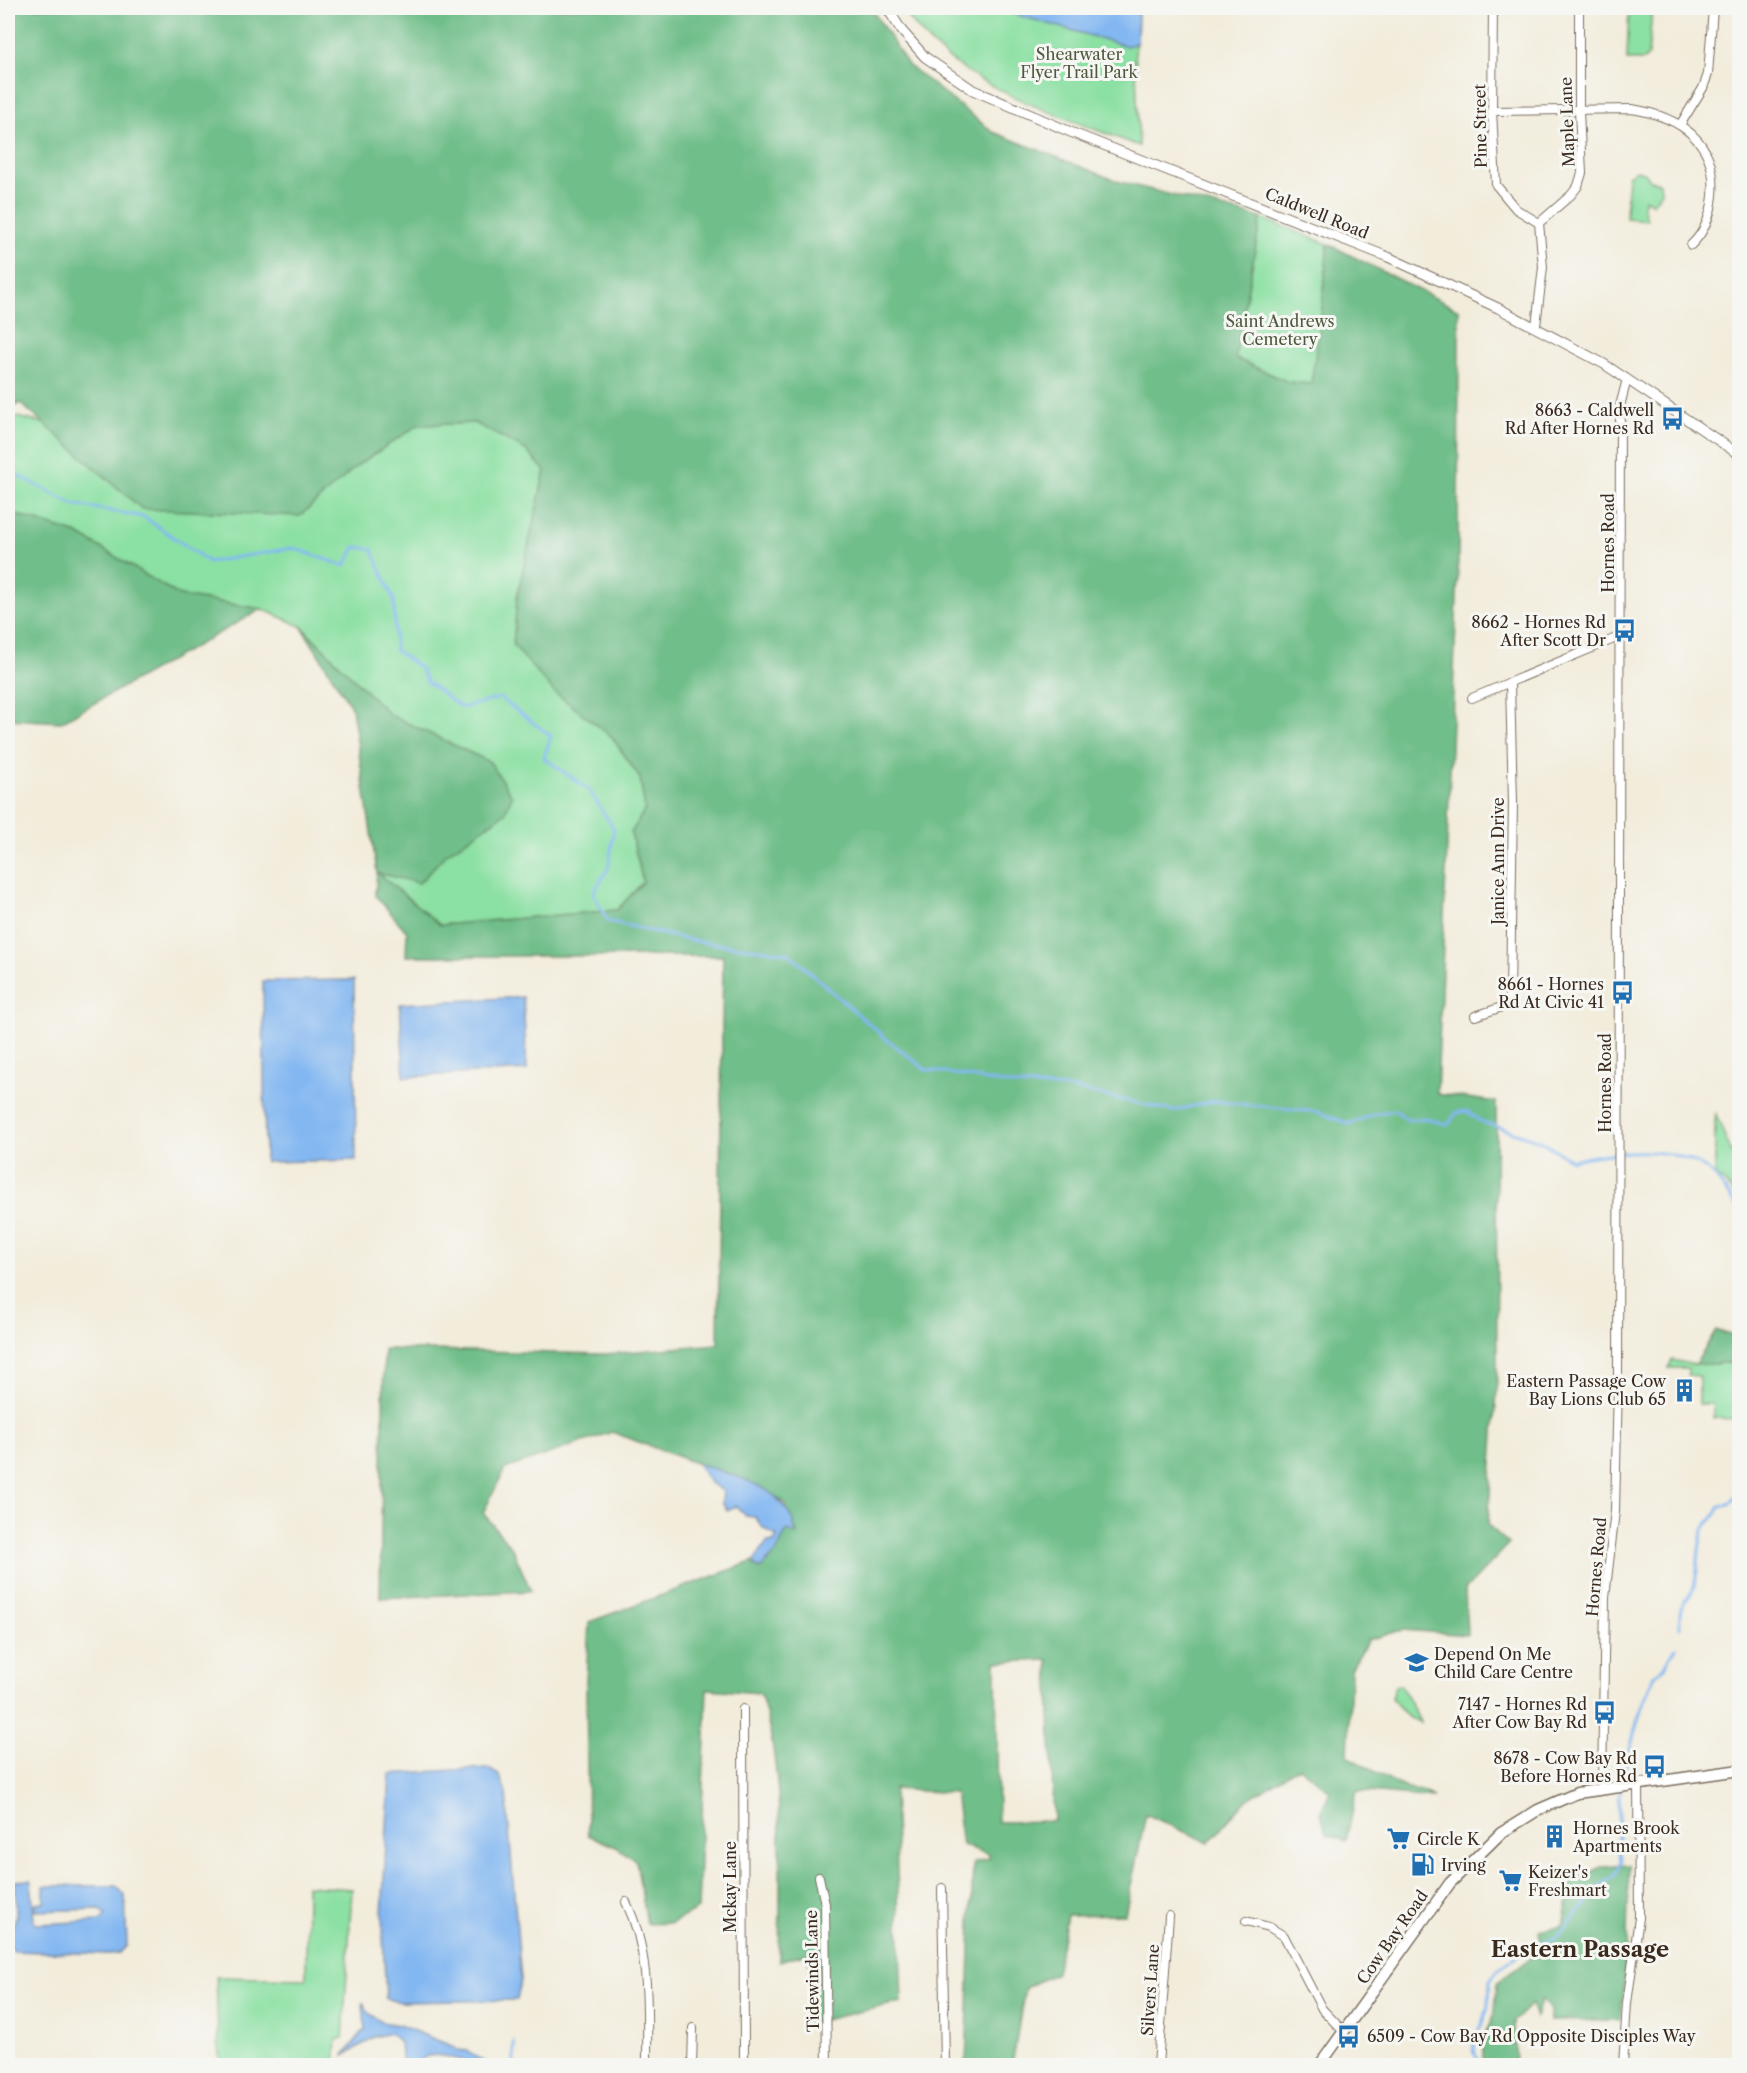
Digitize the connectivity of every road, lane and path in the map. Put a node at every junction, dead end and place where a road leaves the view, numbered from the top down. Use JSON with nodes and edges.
{"nodes":[{"id":1,"x":887,"y":8,"type":"edge"},
{"id":2,"x":1493,"y":8,"type":"edge"},
{"id":3,"x":1579,"y":8,"type":"edge"},
{"id":4,"x":1713,"y":8,"type":"edge"},
{"id":5,"x":1492,"y":111,"type":"junction"},
{"id":6,"x":1579,"y":111,"type":"junction"},
{"id":7,"x":1680,"y":125,"type":"junction"},
{"id":8,"x":1539,"y":223,"type":"junction"},
{"id":9,"x":1691,"y":245,"type":"dead end"},
{"id":10,"x":1536,"y":326,"type":"junction"},
{"id":11,"x":1627,"y":379,"type":"junction"},
{"id":12,"x":1740,"y":455,"type":"edge"},
{"id":13,"x":1622,"y":636,"type":"junction"},
{"id":14,"x":1510,"y":684,"type":"junction"},
{"id":15,"x":1472,"y":698,"type":"dead end"},
{"id":16,"x":1475,"y":1016,"type":"dead end"},
{"id":17,"x":743,"y":1709,"type":"dead end"},
{"id":18,"x":1740,"y":1770,"type":"edge"},
{"id":19,"x":1634,"y":1783,"type":"junction"},
{"id":20,"x":1602,"y":1788,"type":"junction"},
{"id":21,"x":819,"y":1877,"type":"dead end"},
{"id":22,"x":942,"y":1888,"type":"dead end"},
{"id":23,"x":626,"y":1902,"type":"dead end"},
{"id":24,"x":1169,"y":1916,"type":"dead end"},
{"id":25,"x":1246,"y":1921,"type":"dead end"},
{"id":26,"x":693,"y":2028,"type":"dead end"},
{"id":27,"x":1343,"y":2031,"type":"junction"},
{"id":28,"x":647,"y":2066,"type":"edge"},
{"id":29,"x":692,"y":2066,"type":"edge"},
{"id":30,"x":744,"y":2066,"type":"edge"},
{"id":31,"x":827,"y":2066,"type":"edge"},
{"id":32,"x":945,"y":2066,"type":"edge"},
{"id":33,"x":1158,"y":2066,"type":"edge"},
{"id":34,"x":1318,"y":2066,"type":"edge"},
{"id":35,"x":1623,"y":2066,"type":"edge"}],
"edges":[{"from":1,"to":10,"type":"street","name":"Caldwell Road"},
{"from":2,"to":5,"type":"street","name":"Pine Street"},
{"from":3,"to":6,"type":"street","name":"Maple Lane"},
{"from":4,"to":7,"type":"street"},
{"from":5,"to":6,"type":"street"},
{"from":5,"to":8,"type":"street","name":"Pine Street"},
{"from":6,"to":7,"type":"street"},
{"from":6,"to":8,"type":"street","name":"Maple Lane"},
{"from":7,"to":9,"type":"street"},
{"from":8,"to":10,"type":"street"},
{"from":10,"to":11,"type":"street","name":"Caldwell Road"},
{"from":11,"to":12,"type":"street","name":"Caldwell Road"},
{"from":11,"to":13,"type":"street","name":"Hornes Road"},
{"from":13,"to":14,"type":"street"},
{"from":13,"to":20,"type":"street","name":"Hornes Road"},
{"from":14,"to":15,"type":"street"},
{"from":14,"to":16,"type":"street","name":"Janice Ann Drive"},
{"from":17,"to":30,"type":"street","name":"Mckay Lane"},
{"from":18,"to":19,"type":"main road","name":"Cow Bay Road"},
{"from":19,"to":20,"type":"main road","name":"Cow Bay Road"},
{"from":19,"to":35,"type":"street"},
{"from":20,"to":27,"type":"main road","name":"Cow Bay Road"},
{"from":21,"to":31,"type":"street","name":"Tidewinds Lane"},
{"from":22,"to":32,"type":"street"},
{"from":23,"to":28,"type":"street"},
{"from":24,"to":33,"type":"street","name":"Silvers Lane"},
{"from":25,"to":27,"type":"street"},
{"from":26,"to":29,"type":"street"},
{"from":27,"to":34,"type":"main road","name":"Cow Bay Road"}]}
